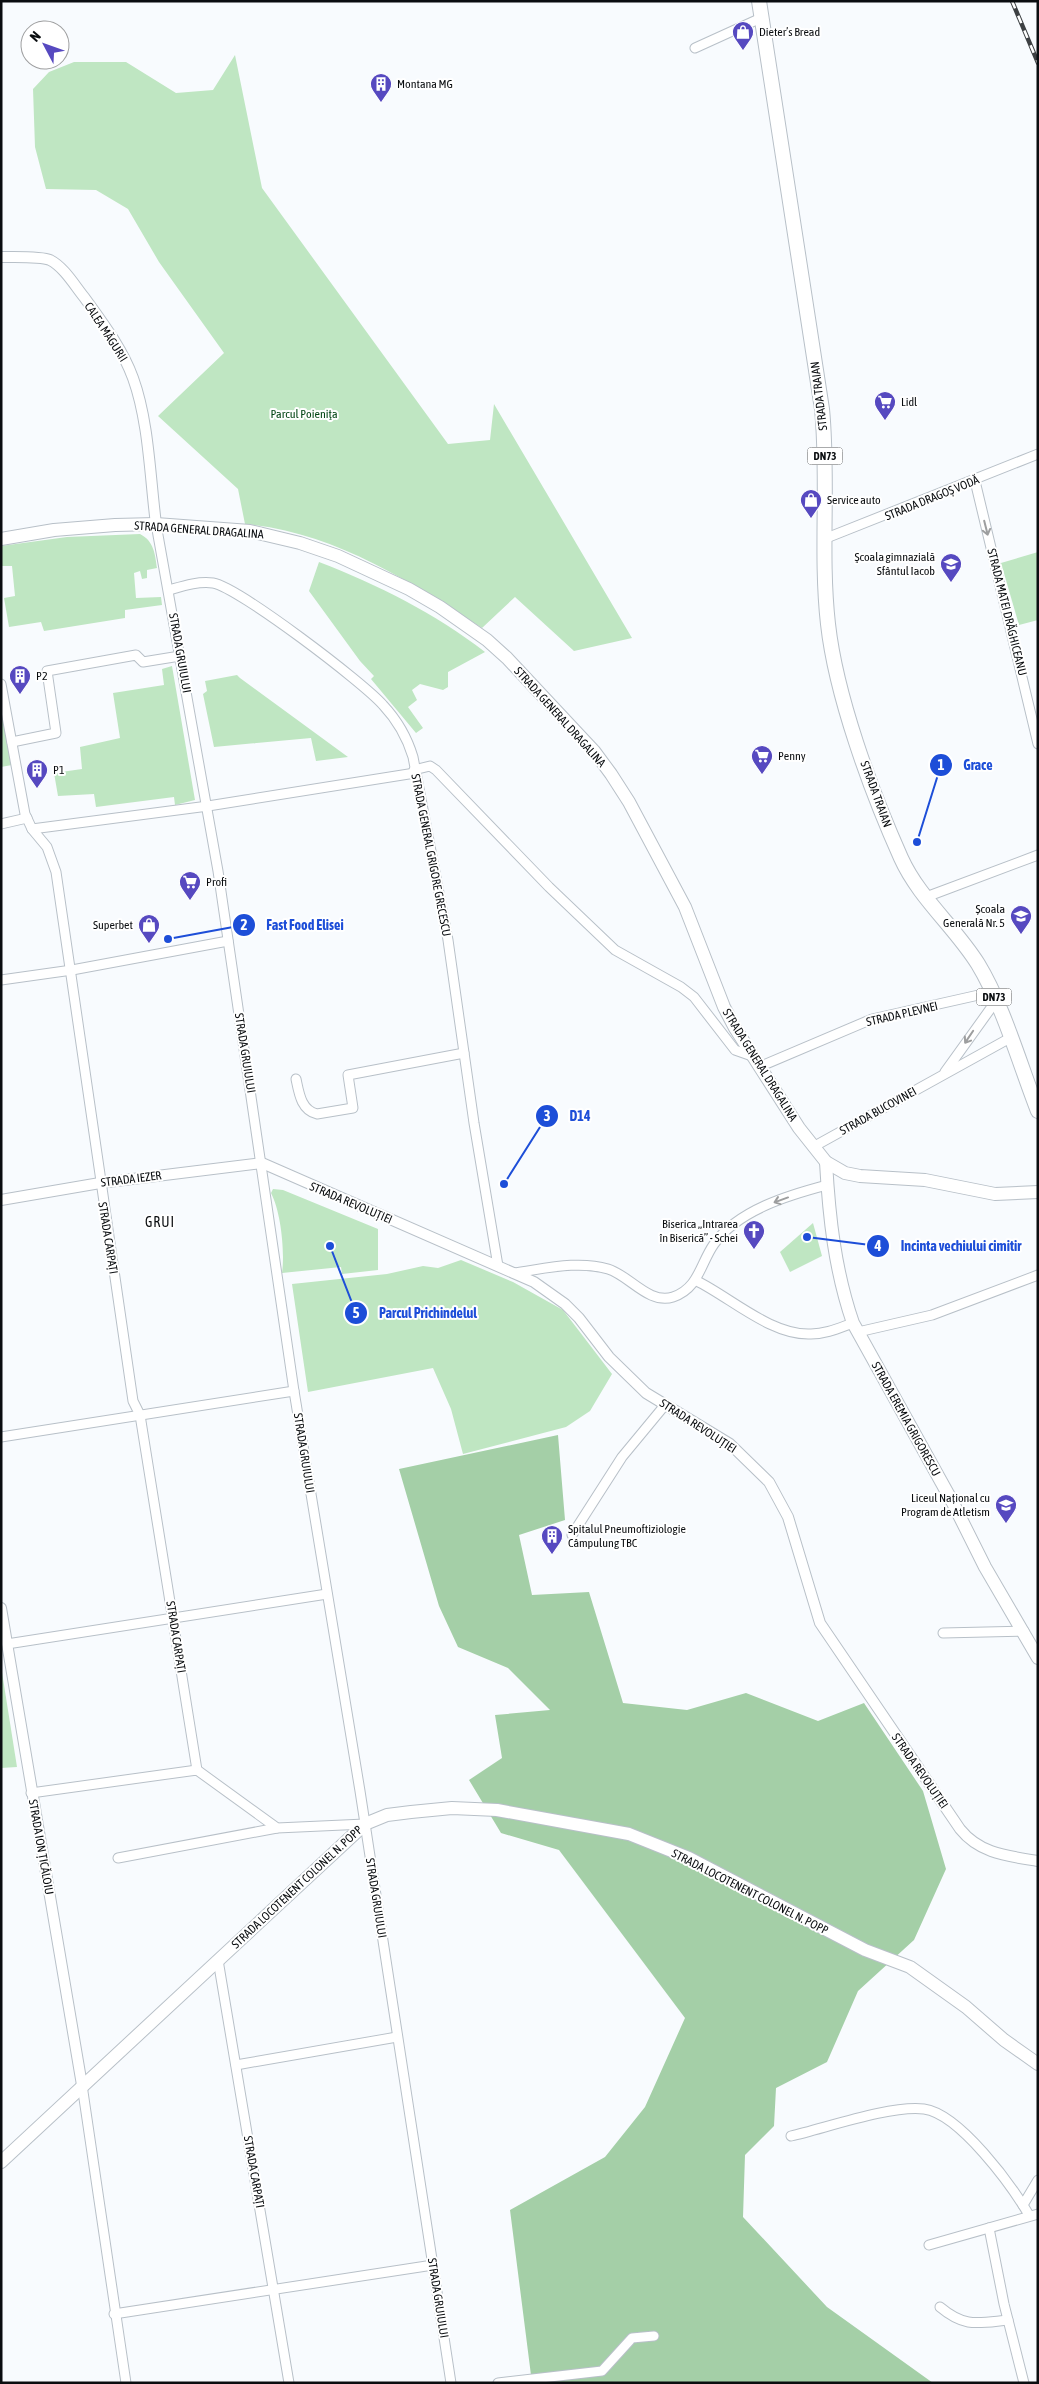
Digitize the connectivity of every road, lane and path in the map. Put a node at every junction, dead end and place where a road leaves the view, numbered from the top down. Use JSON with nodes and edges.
{"nodes":[{"id":1,"x":759,"y":1,"type":"edge"},
{"id":2,"x":761,"y":18,"type":"junction"},
{"id":3,"x":695,"y":48,"type":"dead end"},
{"id":4,"x":1,"y":257,"type":"edge"},
{"id":5,"x":1038,"y":454,"type":"edge"},
{"id":6,"x":975,"y":481,"type":"junction"},
{"id":7,"x":156,"y":524,"type":"junction"},
{"id":8,"x":1,"y":539,"type":"edge"},
{"id":9,"x":824,"y":539,"type":"junction"},
{"id":10,"x":168,"y":590,"type":"junction"},
{"id":11,"x":180,"y":656,"type":"junction"},
{"id":12,"x":1,"y":684,"type":"edge"},
{"id":13,"x":12,"y":742,"type":"junction"},
{"id":14,"x":1038,"y":744,"type":"edge"},
{"id":15,"x":414,"y":772,"type":"junction"},
{"id":16,"x":208,"y":806,"type":"junction"},
{"id":17,"x":26,"y":818,"type":"junction"},
{"id":18,"x":1,"y":824,"type":"edge"},
{"id":19,"x":32,"y":829,"type":"junction"},
{"id":20,"x":1038,"y":855,"type":"edge"},
{"id":21,"x":926,"y":897,"type":"junction"},
{"id":22,"x":228,"y":941,"type":"junction"},
{"id":23,"x":72,"y":970,"type":"junction"},
{"id":24,"x":1,"y":980,"type":"edge"},
{"id":25,"x":994,"y":996,"type":"junction"},
{"id":26,"x":1010,"y":1038,"type":"junction"},
{"id":27,"x":464,"y":1053,"type":"junction"},
{"id":28,"x":752,"y":1056,"type":"junction"},
{"id":29,"x":759,"y":1066,"type":"junction"},
{"id":30,"x":943,"y":1074,"type":"junction"},
{"id":31,"x":296,"y":1079,"type":"dead end"},
{"id":32,"x":1038,"y":1111,"type":"edge"},
{"id":33,"x":813,"y":1147,"type":"junction"},
{"id":34,"x":826,"y":1162,"type":"junction"},
{"id":35,"x":262,"y":1163,"type":"junction"},
{"id":36,"x":100,"y":1183,"type":"junction"},
{"id":37,"x":827,"y":1185,"type":"junction"},
{"id":38,"x":1036,"y":1193,"type":"edge"},
{"id":39,"x":1,"y":1200,"type":"edge"},
{"id":40,"x":498,"y":1266,"type":"junction"},
{"id":41,"x":513,"y":1273,"type":"junction"},
{"id":42,"x":1038,"y":1275,"type":"edge"},
{"id":43,"x":696,"y":1280,"type":"junction"},
{"id":44,"x":855,"y":1328,"type":"junction"},
{"id":45,"x":294,"y":1391,"type":"junction"},
{"id":46,"x":666,"y":1405,"type":"junction"},
{"id":47,"x":140,"y":1415,"type":"junction"},
{"id":48,"x":1,"y":1438,"type":"edge"},
{"id":49,"x":572,"y":1536,"type":"dead end"},
{"id":50,"x":326,"y":1594,"type":"junction"},
{"id":51,"x":1,"y":1608,"type":"edge"},
{"id":52,"x":173,"y":1618,"type":"junction"},
{"id":53,"x":1024,"y":1631,"type":"junction"},
{"id":54,"x":943,"y":1633,"type":"dead end"},
{"id":55,"x":7,"y":1644,"type":"junction"},
{"id":56,"x":1038,"y":1658,"type":"edge"},
{"id":57,"x":197,"y":1770,"type":"junction"},
{"id":58,"x":31,"y":1793,"type":"junction"},
{"id":59,"x":364,"y":1824,"type":"junction"},
{"id":60,"x":278,"y":1828,"type":"junction"},
{"id":61,"x":118,"y":1858,"type":"dead end"},
{"id":62,"x":1038,"y":1861,"type":"edge"},
{"id":63,"x":218,"y":1960,"type":"junction"},
{"id":64,"x":397,"y":2037,"type":"junction"},
{"id":65,"x":1038,"y":2064,"type":"edge"},
{"id":66,"x":236,"y":2065,"type":"junction"},
{"id":67,"x":82,"y":2085,"type":"junction"},
{"id":68,"x":791,"y":2136,"type":"dead end"},
{"id":69,"x":1,"y":2162,"type":"edge"},
{"id":70,"x":1038,"y":2180,"type":"edge"},
{"id":71,"x":1023,"y":2205,"type":"junction"},
{"id":72,"x":1033,"y":2215,"type":"edge"},
{"id":73,"x":989,"y":2228,"type":"junction"},
{"id":74,"x":929,"y":2244,"type":"dead end"},
{"id":75,"x":433,"y":2265,"type":"junction"},
{"id":76,"x":274,"y":2288,"type":"junction"},
{"id":77,"x":940,"y":2307,"type":"dead end"},
{"id":78,"x":114,"y":2314,"type":"junction"},
{"id":79,"x":1008,"y":2320,"type":"junction"},
{"id":80,"x":654,"y":2336,"type":"dead end"},
{"id":81,"x":126,"y":2383,"type":"edge"},
{"id":82,"x":289,"y":2383,"type":"edge"},
{"id":83,"x":451,"y":2383,"type":"edge"},
{"id":84,"x":498,"y":2383,"type":"edge"},
{"id":85,"x":1024,"y":2383,"type":"edge"}],
"edges":[{"from":1,"to":2,"type":"main road","name":"STRADA TRAIAN","number":"DN73"},
{"from":2,"to":3,"type":"street"},
{"from":2,"to":9,"type":"main road","name":"STRADA TRAIAN","number":"DN73"},
{"from":4,"to":7,"type":"street","name":"CALEA MĂGURII"},
{"from":5,"to":6,"type":"street","name":"STRADA DRAGOȘ VODĂ"},
{"from":6,"to":9,"type":"street","name":"STRADA DRAGOȘ VODĂ"},
{"from":6,"to":14,"type":"street","name":"STRADA MATEI DRĂGHICEANU","one_way":true},
{"from":7,"to":8,"type":"main road","name":"STRADA GENERAL DRAGALINA"},
{"from":7,"to":10,"type":"street","name":"STRADA GRUIULUI"},
{"from":7,"to":28,"type":"main road","name":"STRADA GENERAL DRAGALINA"},
{"from":9,"to":21,"type":"main road","name":"STRADA TRAIAN","number":"DN73"},
{"from":10,"to":11,"type":"street","name":"STRADA GRUIULUI"},
{"from":10,"to":15,"type":"street","name":"STRADA GENERAL GRIGORE GRECESCU"},
{"from":11,"to":13,"type":"street"},
{"from":11,"to":16,"type":"street","name":"STRADA GRUIULUI"},
{"from":12,"to":13,"type":"street","name":"STRADA CARPAȚI"},
{"from":13,"to":17,"type":"street","name":"STRADA CARPAȚI"},
{"from":15,"to":16,"type":"street"},
{"from":15,"to":27,"type":"street","name":"STRADA GENERAL GRIGORE GRECESCU"},
{"from":15,"to":28,"type":"street"},
{"from":16,"to":19,"type":"street"},
{"from":16,"to":22,"type":"street","name":"STRADA GRUIULUI"},
{"from":17,"to":18,"type":"street"},
{"from":17,"to":19,"type":"street","name":"STRADA CARPAȚI"},
{"from":19,"to":23,"type":"street","name":"STRADA CARPAȚI"},
{"from":20,"to":21,"type":"street"},
{"from":21,"to":25,"type":"main road","number":"DN73"},
{"from":22,"to":23,"type":"street"},
{"from":22,"to":35,"type":"street","name":"STRADA GRUIULUI"},
{"from":23,"to":24,"type":"street"},
{"from":23,"to":36,"type":"street","name":"STRADA CARPAȚI"},
{"from":25,"to":26,"type":"main road","number":"DN73"},
{"from":25,"to":29,"type":"street","name":"STRADA PLEVNEI"},
{"from":25,"to":30,"type":"street","name":"STRADA BUCOVINEI","one_way":true},
{"from":26,"to":30,"type":"street","name":"STRADA BUCOVINEI"},
{"from":26,"to":32,"type":"main road","number":"DN73"},
{"from":27,"to":31,"type":"street"},
{"from":27,"to":40,"type":"street","name":"STRADA GENERAL GRIGORE GRECESCU"},
{"from":28,"to":29,"type":"main road","name":"STRADA GENERAL DRAGALINA"},
{"from":29,"to":33,"type":"main road","name":"STRADA GENERAL DRAGALINA"},
{"from":30,"to":33,"type":"street","name":"STRADA BUCOVINEI"},
{"from":33,"to":34,"type":"main road","name":"STRADA GENERAL DRAGALINA"},
{"from":34,"to":37,"type":"main road","name":"STRADA EREMIA GRIGORESCU"},
{"from":34,"to":38,"type":"main road","name":"STRADA GENERAL DRAGALINA"},
{"from":35,"to":36,"type":"street","name":"STRADA IEZER"},
{"from":35,"to":40,"type":"street","name":"STRADA REVOLUȚIEI"},
{"from":35,"to":45,"type":"street","name":"STRADA GRUIULUI"},
{"from":36,"to":39,"type":"street","name":"STRADA IEZER"},
{"from":36,"to":47,"type":"street","name":"STRADA CARPAȚI"},
{"from":37,"to":43,"type":"street","one_way":true},
{"from":37,"to":44,"type":"main road","name":"STRADA EREMIA GRIGORESCU"},
{"from":40,"to":41,"type":"street","name":"STRADA REVOLUȚIEI"},
{"from":41,"to":43,"type":"street"},
{"from":41,"to":46,"type":"street","name":"STRADA REVOLUȚIEI"},
{"from":42,"to":44,"type":"street"},
{"from":43,"to":44,"type":"street"},
{"from":44,"to":53,"type":"main road","name":"STRADA EREMIA GRIGORESCU"},
{"from":45,"to":47,"type":"street"},
{"from":45,"to":50,"type":"street","name":"STRADA GRUIULUI"},
{"from":46,"to":49,"type":"street"},
{"from":46,"to":62,"type":"street","name":"STRADA REVOLUȚIEI"},
{"from":47,"to":48,"type":"street"},
{"from":47,"to":52,"type":"street","name":"STRADA CARPAȚI"},
{"from":50,"to":52,"type":"street"},
{"from":50,"to":59,"type":"street","name":"STRADA GRUIULUI"},
{"from":51,"to":55,"type":"street","name":"STRADA ION ȚICĂLOIU"},
{"from":52,"to":55,"type":"street"},
{"from":52,"to":57,"type":"street","name":"STRADA CARPAȚI"},
{"from":53,"to":54,"type":"street"},
{"from":53,"to":56,"type":"main road","name":"STRADA EREMIA GRIGORESCU"},
{"from":55,"to":58,"type":"street","name":"STRADA ION ȚICĂLOIU"},
{"from":57,"to":58,"type":"street"},
{"from":57,"to":60,"type":"street"},
{"from":58,"to":67,"type":"street","name":"STRADA ION ȚICĂLOIU"},
{"from":59,"to":60,"type":"street"},
{"from":59,"to":63,"type":"main road","name":"STRADA LOCOTENENT COLONEL N. POPP"},
{"from":59,"to":64,"type":"street","name":"STRADA GRUIULUI"},
{"from":59,"to":65,"type":"main road","name":"STRADA LOCOTENENT COLONEL N. POPP"},
{"from":60,"to":61,"type":"street"},
{"from":63,"to":66,"type":"street","name":"STRADA CARPAȚI"},
{"from":63,"to":67,"type":"main road","name":"STRADA LOCOTENENT COLONEL N. POPP"},
{"from":64,"to":66,"type":"street"},
{"from":64,"to":75,"type":"street","name":"STRADA GRUIULUI"},
{"from":66,"to":76,"type":"street","name":"STRADA CARPAȚI"},
{"from":67,"to":69,"type":"main road","name":"STRADA LOCOTENENT COLONEL N. POPP"},
{"from":67,"to":78,"type":"street"},
{"from":68,"to":71,"type":"street"},
{"from":70,"to":71,"type":"street"},
{"from":71,"to":72,"type":"street"},
{"from":72,"to":73,"type":"street"},
{"from":73,"to":74,"type":"street"},
{"from":73,"to":79,"type":"street"},
{"from":75,"to":76,"type":"street"},
{"from":75,"to":83,"type":"street","name":"STRADA GRUIULUI"},
{"from":76,"to":78,"type":"street"},
{"from":76,"to":82,"type":"street","name":"STRADA CARPAȚI"},
{"from":77,"to":79,"type":"street"},
{"from":78,"to":81,"type":"street"},
{"from":79,"to":85,"type":"street"},
{"from":80,"to":84,"type":"street"}]}
